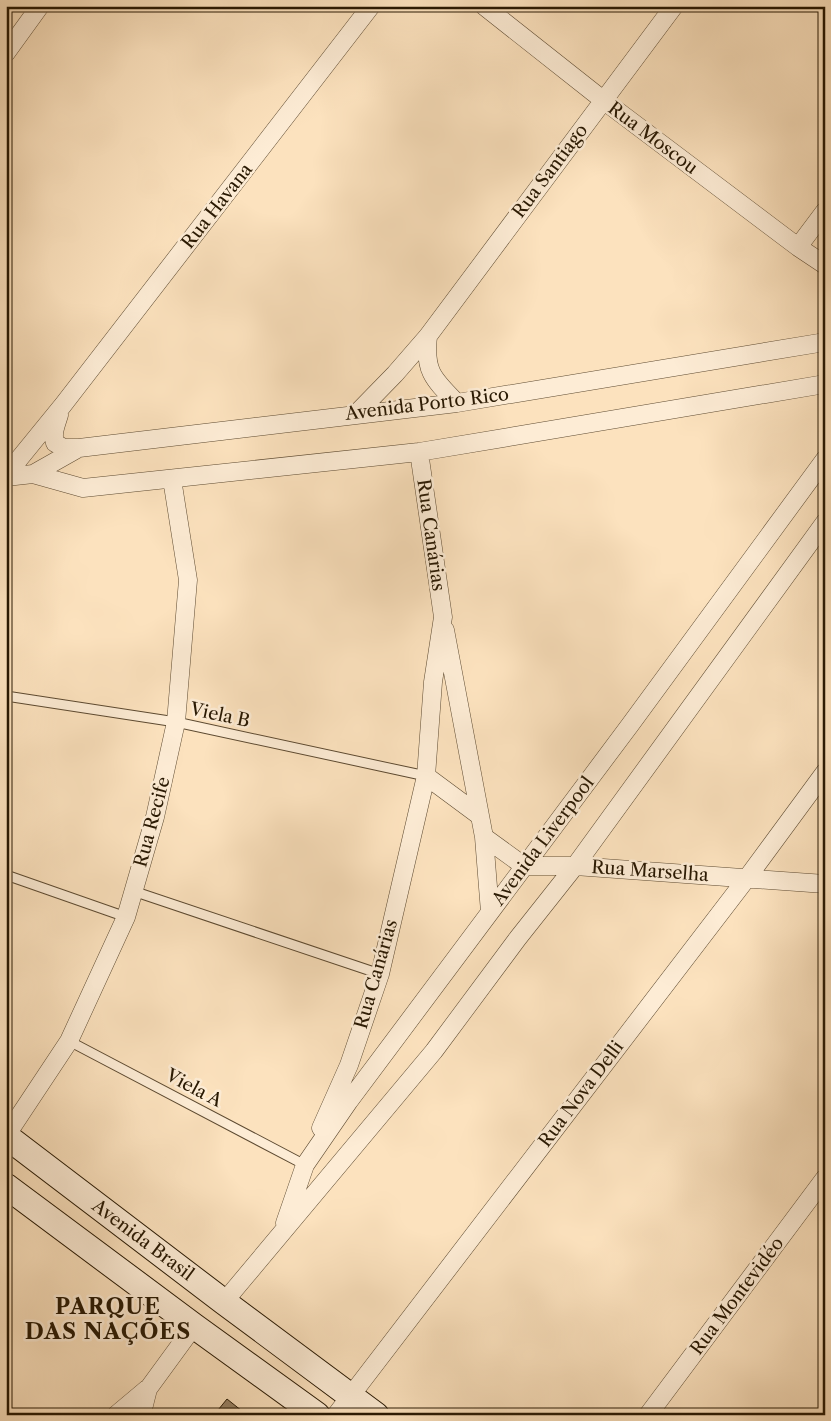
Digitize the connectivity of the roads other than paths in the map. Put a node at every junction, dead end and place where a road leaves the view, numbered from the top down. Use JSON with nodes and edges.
{"nodes":[{"id":1,"x":40,"y":6,"type":"edge"},
{"id":2,"x":370,"y":6,"type":"edge"},
{"id":3,"x":484,"y":6,"type":"edge"},
{"id":4,"x":674,"y":6,"type":"edge"},
{"id":5,"x":6,"y":54,"type":"edge"},
{"id":6,"x":603,"y":100,"type":"junction"},
{"id":7,"x":825,"y":211,"type":"edge"},
{"id":8,"x":798,"y":247,"type":"junction"},
{"id":9,"x":825,"y":265,"type":"edge"},
{"id":10,"x":428,"y":336,"type":"junction"},
{"id":11,"x":825,"y":342,"type":"edge"},
{"id":12,"x":825,"y":384,"type":"edge"},
{"id":13,"x":458,"y":403,"type":"junction"},
{"id":14,"x":63,"y":405,"type":"junction"},
{"id":15,"x":356,"y":414,"type":"junction"},
{"id":16,"x":79,"y":448,"type":"junction"},
{"id":17,"x":420,"y":452,"type":"junction"},
{"id":18,"x":825,"y":459,"type":"edge"},
{"id":19,"x":33,"y":474,"type":"junction"},
{"id":20,"x":6,"y":476,"type":"edge"},
{"id":21,"x":172,"y":478,"type":"junction"},
{"id":22,"x":825,"y":522,"type":"edge"},
{"id":23,"x":443,"y":617,"type":"junction"},
{"id":24,"x":6,"y":696,"type":"edge"},
{"id":25,"x":176,"y":722,"type":"junction"},
{"id":26,"x":825,"y":772,"type":"edge"},
{"id":27,"x":426,"y":776,"type":"junction"},
{"id":28,"x":480,"y":816,"type":"junction"},
{"id":29,"x":484,"y":837,"type":"junction"},
{"id":30,"x":524,"y":866,"type":"junction"},
{"id":31,"x":575,"y":866,"type":"junction"},
{"id":32,"x":6,"y":875,"type":"edge"},
{"id":33,"x":747,"y":878,"type":"junction"},
{"id":34,"x":825,"y":884,"type":"edge"},
{"id":35,"x":133,"y":891,"type":"junction"},
{"id":36,"x":490,"y":912,"type":"junction"},
{"id":37,"x":126,"y":917,"type":"junction"},
{"id":38,"x":380,"y":974,"type":"junction"},
{"id":39,"x":69,"y":1040,"type":"junction"},
{"id":40,"x":6,"y":1136,"type":"edge"},
{"id":41,"x":305,"y":1165,"type":"junction"},
{"id":42,"x":825,"y":1178,"type":"edge"},
{"id":43,"x":6,"y":1186,"type":"edge"},
{"id":44,"x":281,"y":1233,"type":"junction"},
{"id":45,"x":224,"y":1302,"type":"junction"},
{"id":46,"x":194,"y":1326,"type":"junction"},
{"id":47,"x":148,"y":1389,"type":"junction"},
{"id":48,"x":343,"y":1405,"type":"edge"},
{"id":49,"x":116,"y":1415,"type":"edge"},
{"id":50,"x":137,"y":1415,"type":"edge"},
{"id":51,"x":317,"y":1415,"type":"edge"},
{"id":52,"x":376,"y":1415,"type":"edge"},
{"id":53,"x":648,"y":1415,"type":"edge"}],
"edges":[{"from":1,"to":5,"type":"street"},
{"from":2,"to":14,"type":"street","name":"Rua Havana"},
{"from":3,"to":6,"type":"street","name":"Rua Moscou"},
{"from":4,"to":6,"type":"street","name":"Rua Santiago"},
{"from":6,"to":8,"type":"street","name":"Rua Moscou"},
{"from":6,"to":10,"type":"street","name":"Rua Santiago"},
{"from":7,"to":8,"type":"street"},
{"from":8,"to":9,"type":"street","name":"Rua Moscou"},
{"from":10,"to":13,"type":"street"},
{"from":10,"to":15,"type":"street","name":"Rua Santiago"},
{"from":11,"to":13,"type":"street","name":"Avenida Porto Rico"},
{"from":12,"to":17,"type":"street","name":"Avenida Porto Rico"},
{"from":13,"to":15,"type":"street","name":"Avenida Porto Rico"},
{"from":14,"to":16,"type":"street","name":"Rua Havana"},
{"from":14,"to":20,"type":"street","name":"Rua Havana"},
{"from":15,"to":16,"type":"street","name":"Avenida Porto Rico"},
{"from":16,"to":19,"type":"street","name":"Avenida Porto Rico"},
{"from":17,"to":21,"type":"street","name":"Avenida Porto Rico"},
{"from":17,"to":23,"type":"street","name":"Rua Canárias"},
{"from":18,"to":30,"type":"street","name":"Avenida Liverpool"},
{"from":19,"to":20,"type":"street","name":"Avenida Porto Rico"},
{"from":19,"to":21,"type":"street","name":"Avenida Porto Rico"},
{"from":21,"to":25,"type":"street","name":"Rua Recife"},
{"from":22,"to":31,"type":"street","name":"Avenida Liverpool"},
{"from":23,"to":27,"type":"street","name":"Rua Canárias"},
{"from":23,"to":28,"type":"street","name":"Rua Canárias"},
{"from":24,"to":25,"type":"lane","name":"Viela B"},
{"from":25,"to":27,"type":"lane","name":"Viela B"},
{"from":25,"to":35,"type":"street","name":"Rua Recife"},
{"from":26,"to":33,"type":"street","name":"Rua Nova Delli"},
{"from":27,"to":28,"type":"street"},
{"from":27,"to":38,"type":"street","name":"Rua Canárias"},
{"from":28,"to":29,"type":"street","name":"Rua Canárias"},
{"from":29,"to":30,"type":"street"},
{"from":29,"to":36,"type":"street","name":"Rua Canárias"},
{"from":30,"to":31,"type":"street","name":"Rua Marselha"},
{"from":30,"to":36,"type":"street","name":"Avenida Liverpool"},
{"from":31,"to":33,"type":"street","name":"Rua Marselha"},
{"from":31,"to":44,"type":"street","name":"Avenida Liverpool"},
{"from":32,"to":37,"type":"lane"},
{"from":33,"to":34,"type":"street","name":"Rua Marselha"},
{"from":33,"to":48,"type":"street","name":"Rua Nova Delli"},
{"from":35,"to":37,"type":"street","name":"Rua Recife"},
{"from":35,"to":38,"type":"lane"},
{"from":36,"to":41,"type":"street","name":"Avenida Liverpool"},
{"from":37,"to":39,"type":"street","name":"Rua Recife"},
{"from":38,"to":41,"type":"street","name":"Rua Canárias"},
{"from":39,"to":40,"type":"street","name":"Rua Recife"},
{"from":39,"to":41,"type":"lane","name":"Viela A"},
{"from":40,"to":45,"type":"main road","name":"Avenida Brasil"},
{"from":41,"to":44,"type":"street","name":"Avenida Liverpool"},
{"from":42,"to":53,"type":"street","name":"Rua Montevidéo"},
{"from":43,"to":46,"type":"main road"},
{"from":44,"to":45,"type":"street","name":"Avenida Liverpool"},
{"from":45,"to":48,"type":"main road","name":"Avenida Brasil"},
{"from":46,"to":47,"type":"street"},
{"from":46,"to":51,"type":"main road"},
{"from":47,"to":49,"type":"street"},
{"from":47,"to":50,"type":"street"},
{"from":48,"to":52,"type":"main road","name":"Avenida Brasil"}]}
